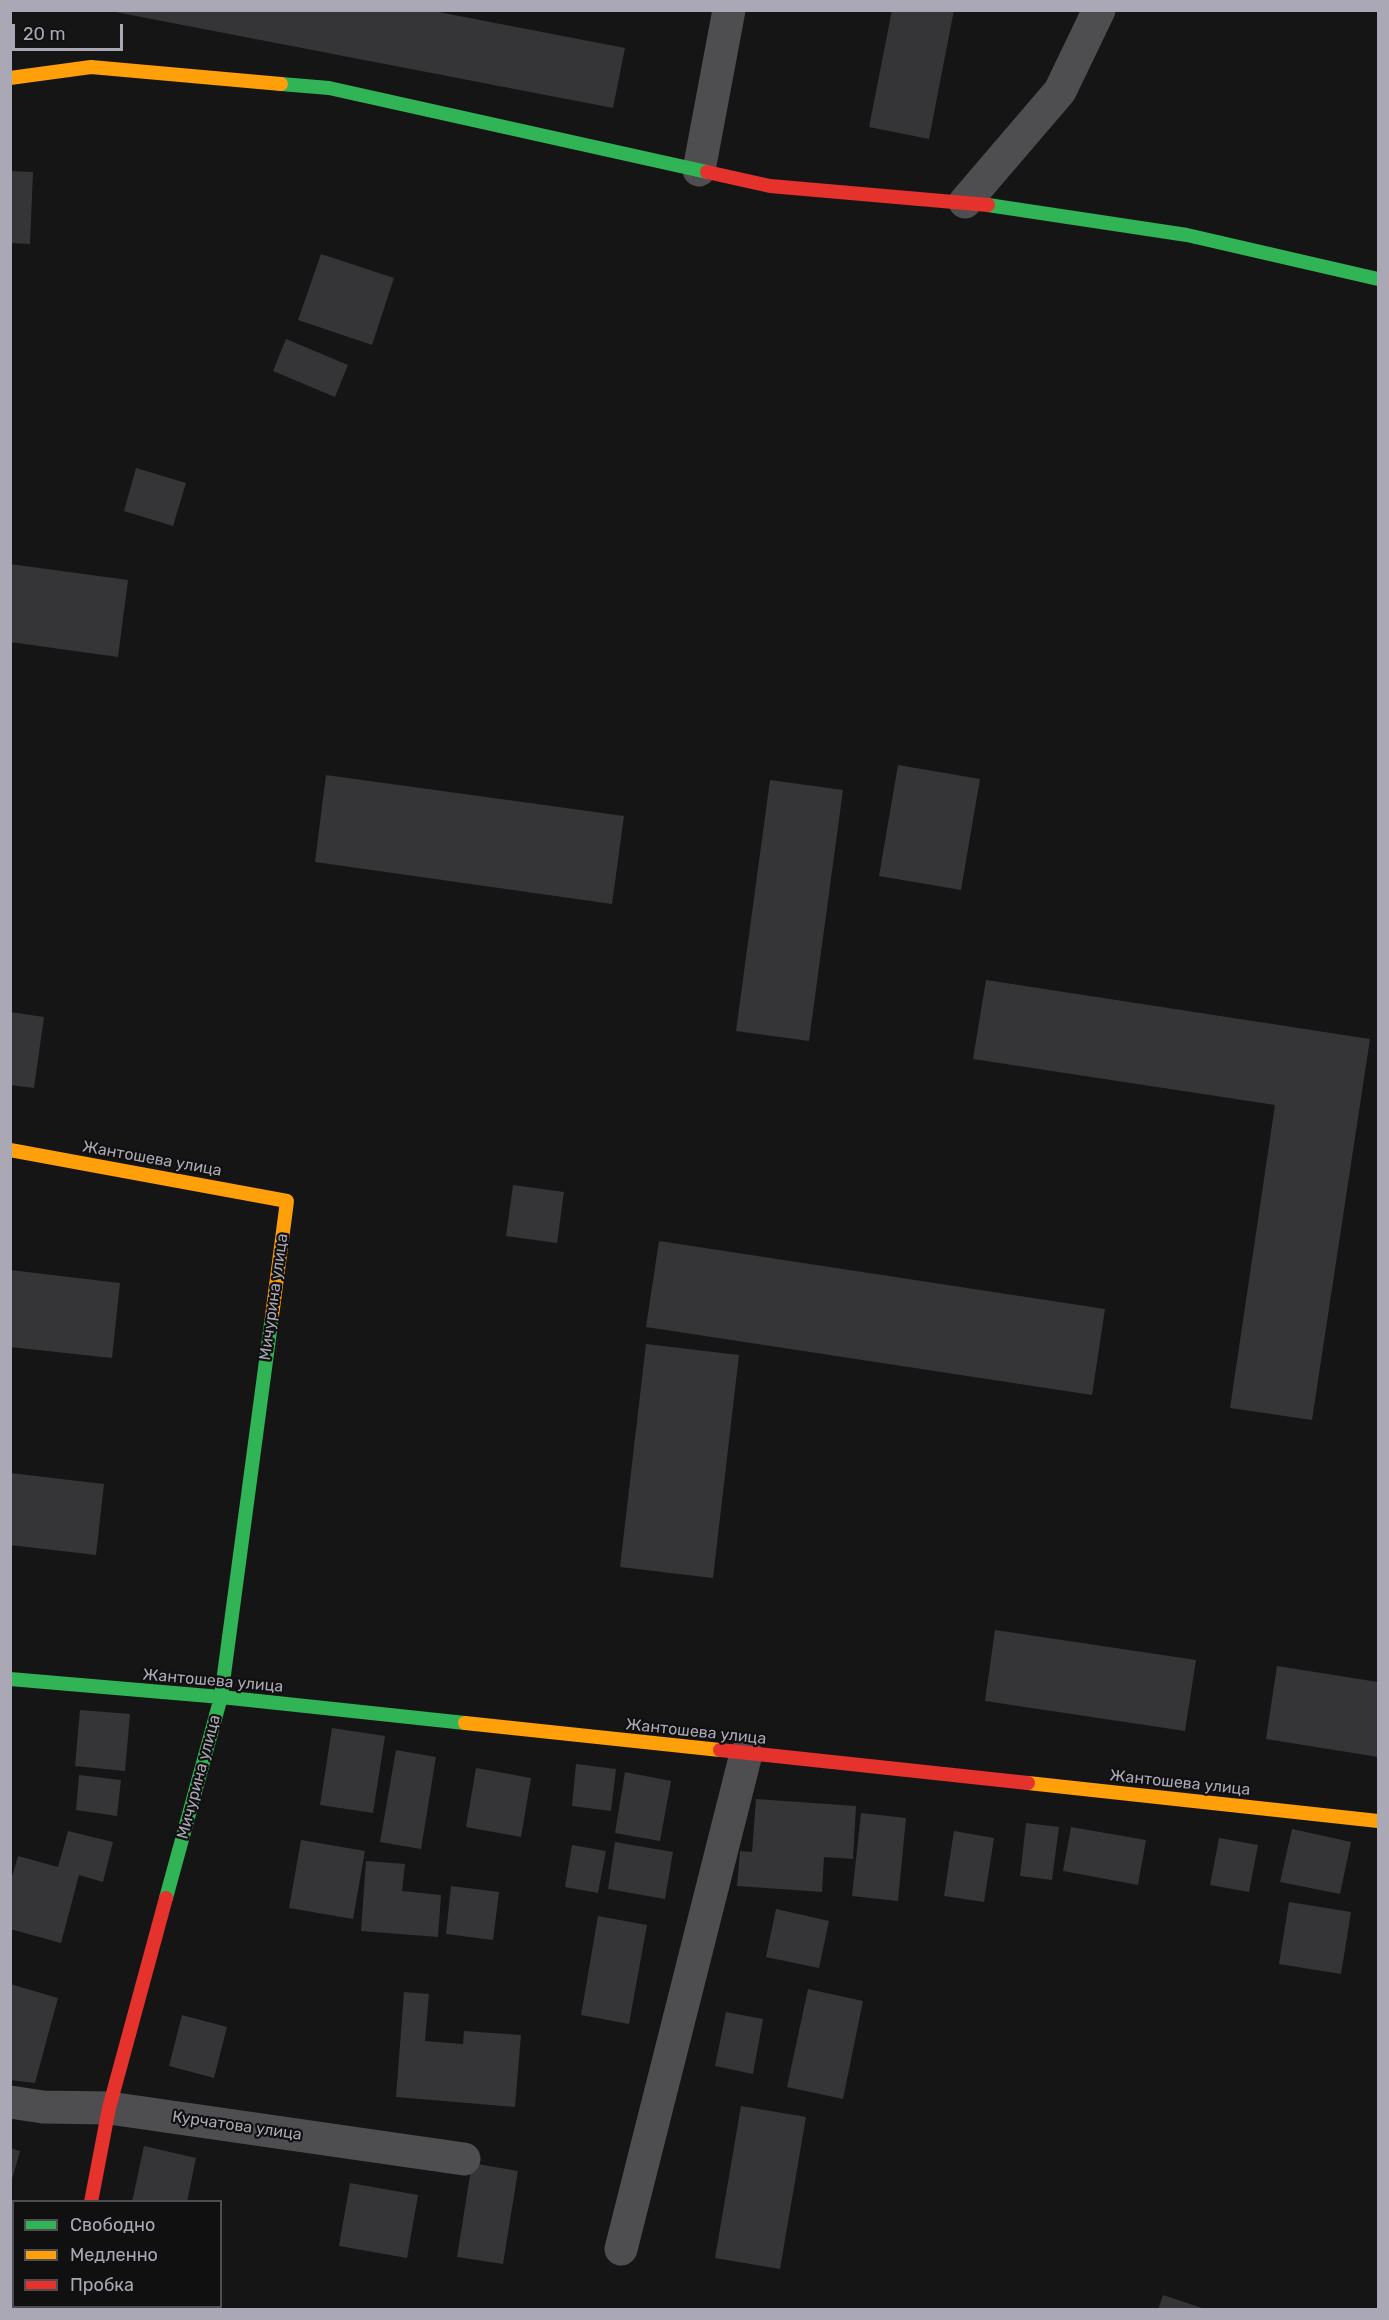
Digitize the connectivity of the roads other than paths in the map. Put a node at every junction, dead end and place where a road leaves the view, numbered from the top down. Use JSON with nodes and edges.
{"nodes":[{"id":1,"x":729,"y":10,"type":"edge"},
{"id":2,"x":1099,"y":10,"type":"edge"},
{"id":3,"x":10,"y":78,"type":"edge"},
{"id":4,"x":699,"y":170,"type":"junction"},
{"id":5,"x":965,"y":202,"type":"junction"},
{"id":6,"x":1378,"y":279,"type":"edge"},
{"id":7,"x":10,"y":1150,"type":"edge"},
{"id":8,"x":286,"y":1201,"type":"joint"},
{"id":9,"x":10,"y":1679,"type":"edge"},
{"id":10,"x":221,"y":1697,"type":"junction"},
{"id":11,"x":746,"y":1754,"type":"junction"},
{"id":12,"x":1378,"y":1821,"type":"edge"},
{"id":13,"x":10,"y":2102,"type":"edge"},
{"id":14,"x":109,"y":2108,"type":"junction"},
{"id":15,"x":464,"y":2159,"type":"dead end"},
{"id":16,"x":91,"y":2200,"type":"edge"},
{"id":17,"x":621,"y":2249,"type":"dead end"}],
"edges":[{"from":1,"to":4,"type":"street"},
{"from":2,"to":5,"type":"street"},
{"from":3,"to":4,"type":"street"},
{"from":4,"to":5,"type":"street"},
{"from":5,"to":6,"type":"street"},
{"from":7,"to":8,"type":"street","name":"Жантошева улица"},
{"from":8,"to":10,"type":"street","name":"Мичурина улица"},
{"from":9,"to":10,"type":"street","name":"Жантошева улица"},
{"from":10,"to":11,"type":"street","name":"Жантошева улица"},
{"from":10,"to":14,"type":"street","name":"Мичурина улица"},
{"from":11,"to":12,"type":"street","name":"Жантошева улица"},
{"from":11,"to":17,"type":"street"},
{"from":13,"to":14,"type":"street","name":"Курчатова улица"},
{"from":14,"to":15,"type":"street","name":"Курчатова улица"},
{"from":14,"to":16,"type":"street","name":"Мичурина улица"}]}
